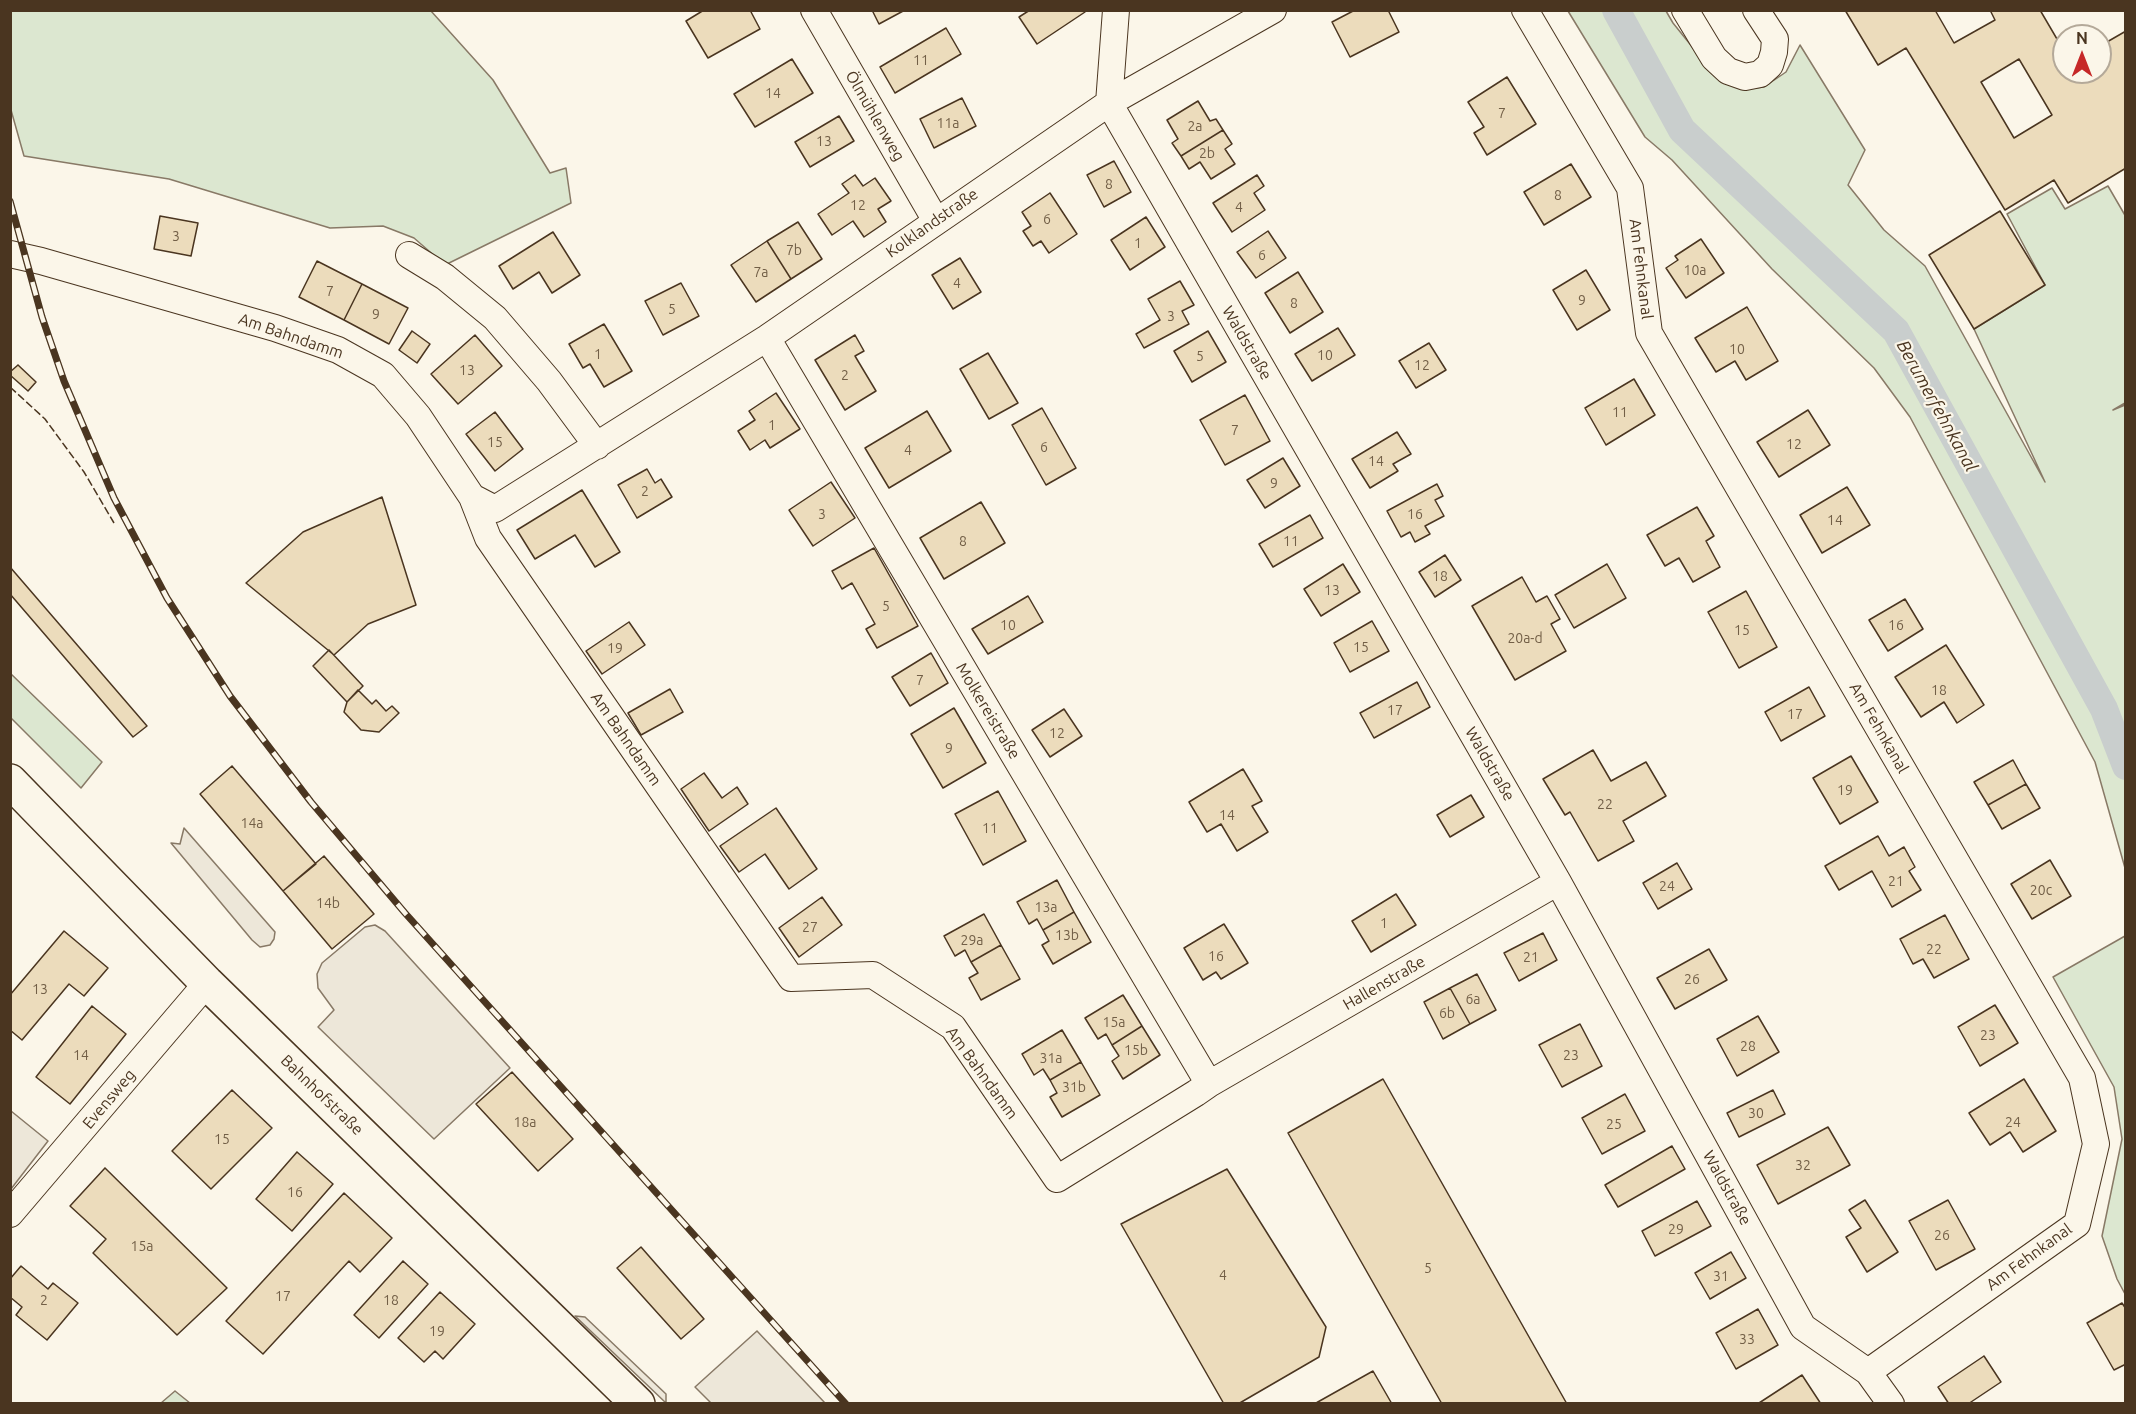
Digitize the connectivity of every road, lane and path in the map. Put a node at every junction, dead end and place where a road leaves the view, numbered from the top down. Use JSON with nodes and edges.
{"nodes":[{"id":1,"x":814,"y":10,"type":"edge"},
{"id":2,"x":1116,"y":10,"type":"edge"},
{"id":3,"x":1274,"y":10,"type":"edge"},
{"id":4,"x":1525,"y":10,"type":"edge"},
{"id":5,"x":1685,"y":10,"type":"edge"},
{"id":6,"x":1756,"y":10,"type":"edge"},
{"id":7,"x":1109,"y":103,"type":"junction"},
{"id":8,"x":936,"y":221,"type":"junction"},
{"id":9,"x":10,"y":254,"type":"edge"},
{"id":10,"x":409,"y":255,"type":"dead end"},
{"id":11,"x":767,"y":338,"type":"junction"},
{"id":12,"x":597,"y":446,"type":"junction"},
{"id":13,"x":472,"y":497,"type":"junction"},
{"id":14,"x":10,"y":782,"type":"edge"},
{"id":15,"x":1558,"y":882,"type":"junction"},
{"id":16,"x":207,"y":983,"type":"junction"},
{"id":17,"x":1209,"y":1084,"type":"junction"},
{"id":18,"x":10,"y":1214,"type":"edge"},
{"id":19,"x":1869,"y":1372,"type":"junction"},
{"id":20,"x":638,"y":1404,"type":"edge"},
{"id":21,"x":1891,"y":1404,"type":"edge"}],
"edges":[{"from":1,"to":8,"type":"street","name":"Ölmühlenweg"},
{"from":2,"to":7,"type":"street"},
{"from":3,"to":7,"type":"street","name":"Kolklandstraße"},
{"from":4,"to":19,"type":"street","name":"Am Fehnkanal"},
{"from":5,"to":6,"type":"street"},
{"from":7,"to":8,"type":"street","name":"Kolklandstraße"},
{"from":7,"to":15,"type":"street","name":"Waldstraße"},
{"from":8,"to":11,"type":"street","name":"Kolklandstraße"},
{"from":9,"to":13,"type":"street","name":"Am Bahndamm"},
{"from":10,"to":12,"type":"street"},
{"from":11,"to":12,"type":"street","name":"Kolklandstraße"},
{"from":11,"to":17,"type":"street","name":"Molkereistraße"},
{"from":12,"to":13,"type":"street","name":"Kolklandstraße"},
{"from":13,"to":17,"type":"street","name":"Am Bahndamm"},
{"from":14,"to":16,"type":"main road","name":"Bahnhofstraße"},
{"from":15,"to":17,"type":"street","name":"Hallenstraße"},
{"from":15,"to":19,"type":"street","name":"Waldstraße"},
{"from":16,"to":18,"type":"street","name":"Evensweg"},
{"from":16,"to":20,"type":"main road","name":"Bahnhofstraße"},
{"from":19,"to":21,"type":"street","name":"Waldstraße"}]}
